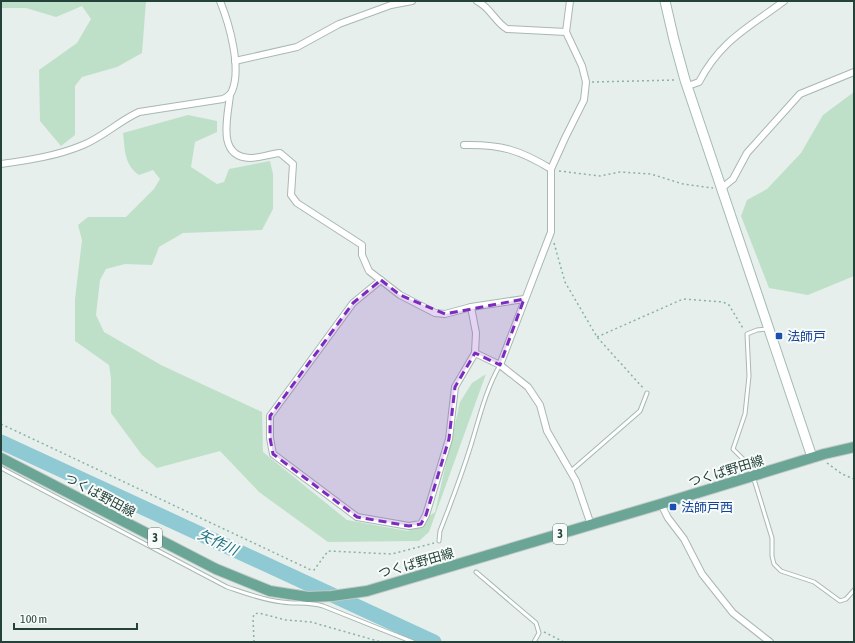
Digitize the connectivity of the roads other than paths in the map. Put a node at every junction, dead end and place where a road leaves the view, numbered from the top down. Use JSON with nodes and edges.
{"nodes":[{"id":1,"x":220,"y":1,"type":"edge"},
{"id":2,"x":412,"y":1,"type":"edge"},
{"id":3,"x":477,"y":1,"type":"edge"},
{"id":4,"x":570,"y":1,"type":"edge"},
{"id":5,"x":666,"y":1,"type":"edge"},
{"id":6,"x":784,"y":1,"type":"edge"},
{"id":7,"x":566,"y":32,"type":"junction"},
{"id":8,"x":235,"y":61,"type":"junction"},
{"id":9,"x":854,"y":72,"type":"edge"},
{"id":10,"x":686,"y":83,"type":"junction"},
{"id":11,"x":230,"y":94,"type":"junction"},
{"id":12,"x":464,"y":145,"type":"dead end"},
{"id":13,"x":1,"y":164,"type":"edge"},
{"id":14,"x":551,"y":170,"type":"junction"},
{"id":15,"x":722,"y":188,"type":"junction"},
{"id":16,"x":381,"y":280,"type":"junction"},
{"id":17,"x":524,"y":299,"type":"junction"},
{"id":18,"x":470,"y":307,"type":"junction"},
{"id":19,"x":770,"y":329,"type":"junction"},
{"id":20,"x":475,"y":353,"type":"junction"},
{"id":21,"x":500,"y":365,"type":"junction"},
{"id":22,"x":647,"y":393,"type":"road end"},
{"id":23,"x":854,"y":447,"type":"edge"},
{"id":24,"x":812,"y":457,"type":"junction"},
{"id":25,"x":1,"y":458,"type":"edge"},
{"id":26,"x":1,"y":468,"type":"edge"},
{"id":27,"x":570,"y":471,"type":"junction"},
{"id":28,"x":753,"y":476,"type":"junction"},
{"id":29,"x":661,"y":504,"type":"junction"},
{"id":30,"x":591,"y":525,"type":"junction"},
{"id":31,"x":439,"y":541,"type":"road end"},
{"id":32,"x":476,"y":572,"type":"dead end"},
{"id":33,"x":854,"y":590,"type":"edge"},
{"id":34,"x":311,"y":599,"type":"junction"},
{"id":35,"x":413,"y":642,"type":"edge"},
{"id":36,"x":534,"y":642,"type":"edge"},
{"id":37,"x":770,"y":642,"type":"edge"}],
"edges":[{"from":1,"to":8,"type":"street"},
{"from":2,"to":8,"type":"street"},
{"from":3,"to":7,"type":"street"},
{"from":4,"to":7,"type":"street"},
{"from":5,"to":10,"type":"street"},
{"from":6,"to":10,"type":"street"},
{"from":7,"to":14,"type":"street"},
{"from":8,"to":11,"type":"street"},
{"from":9,"to":15,"type":"street"},
{"from":10,"to":15,"type":"street"},
{"from":11,"to":13,"type":"street"},
{"from":11,"to":16,"type":"street"},
{"from":12,"to":14,"type":"street"},
{"from":14,"to":17,"type":"street"},
{"from":15,"to":19,"type":"street"},
{"from":16,"to":18,"type":"street"},
{"from":16,"to":20,"type":"street"},
{"from":17,"to":18,"type":"street"},
{"from":17,"to":21,"type":"street"},
{"from":18,"to":20,"type":"street"},
{"from":19,"to":24,"type":"street"},
{"from":19,"to":28,"type":"lane"},
{"from":20,"to":21,"type":"street"},
{"from":21,"to":27,"type":"street"},
{"from":21,"to":31,"type":"lane"},
{"from":22,"to":27,"type":"lane"},
{"from":23,"to":24,"type":"main road","name":"つくば野田線","number":"3"},
{"from":24,"to":28,"type":"main road","name":"つくば野田線","number":"3"},
{"from":25,"to":34,"type":"main road","name":"つくば野田線","number":"3"},
{"from":26,"to":34,"type":"lane"},
{"from":27,"to":30,"type":"street"},
{"from":28,"to":29,"type":"main road","name":"つくば野田線","number":"3"},
{"from":28,"to":33,"type":"lane"},
{"from":29,"to":30,"type":"main road","name":"つくば野田線","number":"3"},
{"from":29,"to":37,"type":"street"},
{"from":30,"to":34,"type":"main road","name":"つくば野田線","number":"3"},
{"from":32,"to":36,"type":"lane"},
{"from":34,"to":35,"type":"lane"}]}
